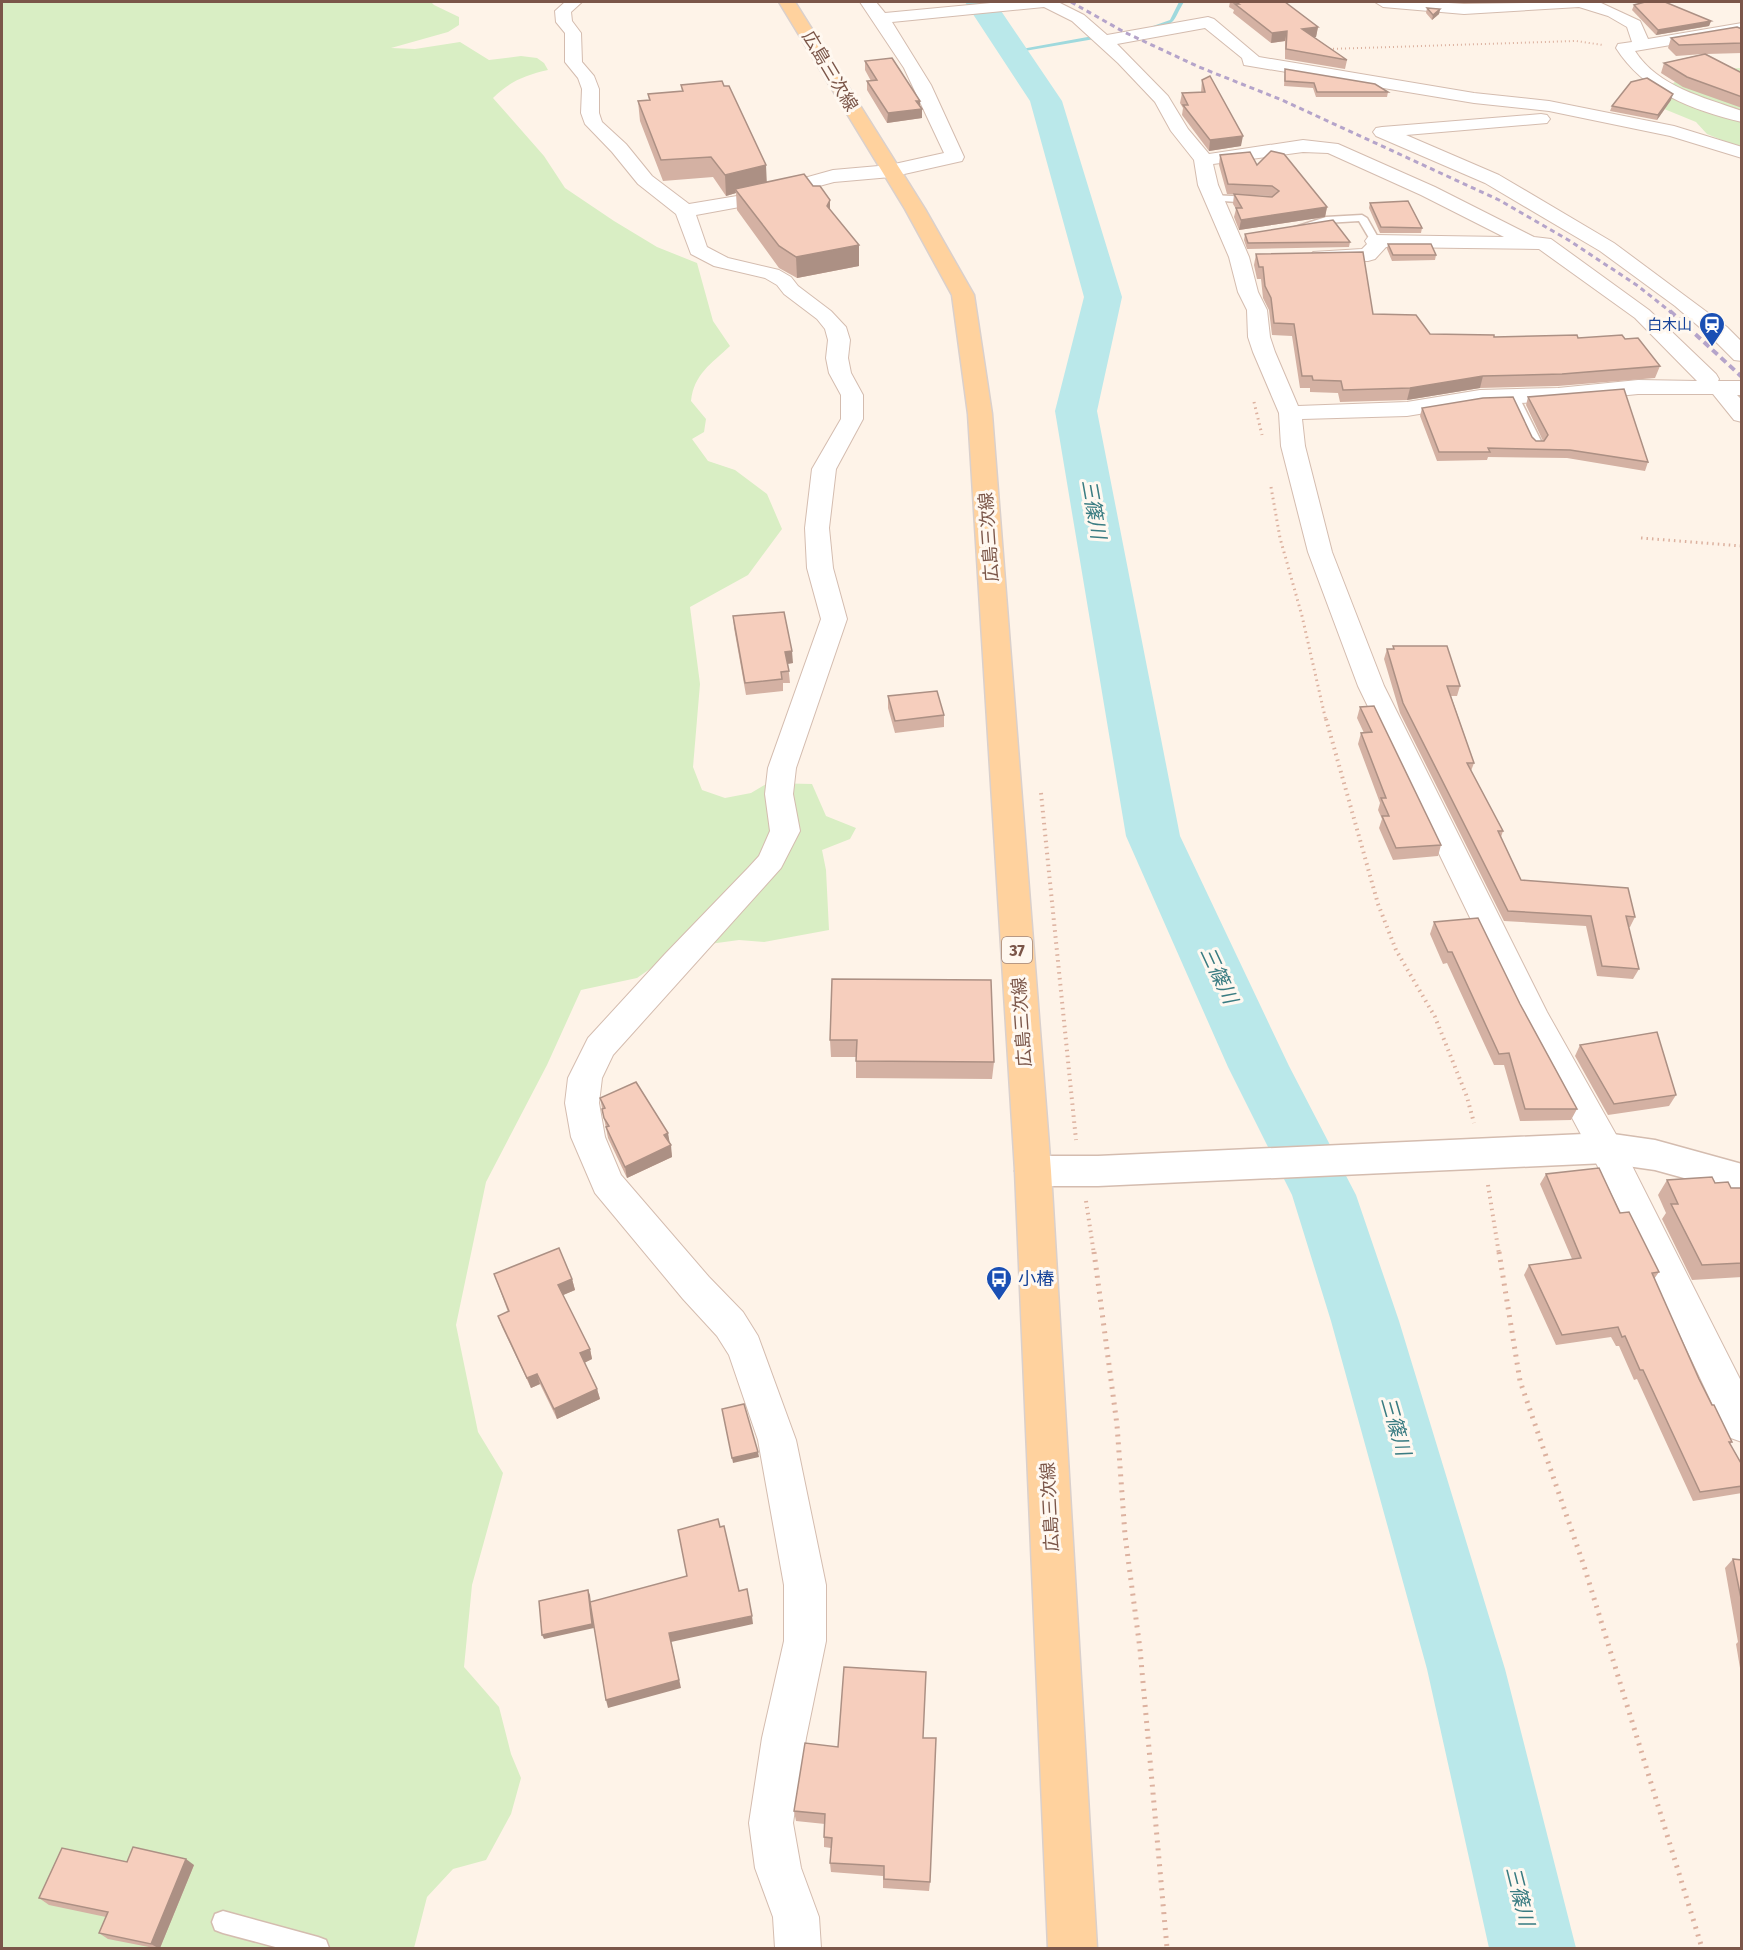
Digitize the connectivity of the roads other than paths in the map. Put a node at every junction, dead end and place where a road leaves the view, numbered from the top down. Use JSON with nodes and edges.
{"nodes":[{"id":1,"x":574,"y":2,"type":"edge"},
{"id":2,"x":787,"y":2,"type":"edge"},
{"id":3,"x":868,"y":2,"type":"edge"},
{"id":4,"x":1044,"y":2,"type":"edge"},
{"id":5,"x":1383,"y":2,"type":"edge"},
{"id":6,"x":886,"y":18,"type":"junction"},
{"id":7,"x":1742,"y":28,"type":"edge"},
{"id":8,"x":1103,"y":41,"type":"junction"},
{"id":9,"x":1633,"y":46,"type":"junction"},
{"id":10,"x":1593,"y":115,"type":"junction"},
{"id":11,"x":1742,"y":117,"type":"edge"},
{"id":12,"x":1742,"y":153,"type":"edge"},
{"id":13,"x":1203,"y":159,"type":"junction"},
{"id":14,"x":891,"y":171,"type":"junction"},
{"id":15,"x":1212,"y":198,"type":"junction"},
{"id":16,"x":1258,"y":200,"type":"edge"},
{"id":17,"x":685,"y":211,"type":"junction"},
{"id":18,"x":1284,"y":231,"type":"edge"},
{"id":19,"x":1375,"y":241,"type":"junction"},
{"id":20,"x":1531,"y":242,"type":"junction"},
{"id":21,"x":1262,"y":256,"type":"edge"},
{"id":22,"x":1297,"y":256,"type":"edge"},
{"id":23,"x":1239,"y":257,"type":"junction"},
{"id":24,"x":1742,"y":355,"type":"edge"},
{"id":25,"x":1723,"y":385,"type":"edge"},
{"id":26,"x":1514,"y":397,"type":"junction"},
{"id":27,"x":1290,"y":412,"type":"junction"},
{"id":28,"x":1742,"y":415,"type":"edge"},
{"id":29,"x":1537,"y":445,"type":"edge"},
{"id":30,"x":1606,"y":1148,"type":"junction"},
{"id":31,"x":1033,"y":1171,"type":"junction"},
{"id":32,"x":1742,"y":1179,"type":"edge"},
{"id":33,"x":1742,"y":1424,"type":"edge"},
{"id":34,"x":223,"y":1922,"type":"dead end"},
{"id":35,"x":318,"y":1948,"type":"edge"},
{"id":36,"x":798,"y":1948,"type":"edge"},
{"id":37,"x":1073,"y":1948,"type":"edge"}],
"edges":[{"from":1,"to":17,"type":"street"},
{"from":2,"to":14,"type":"main road","name":"広島三次線","number":"37"},
{"from":3,"to":6,"type":"street"},
{"from":4,"to":6,"type":"street"},
{"from":4,"to":8,"type":"street"},
{"from":5,"to":9,"type":"street"},
{"from":6,"to":14,"type":"street"},
{"from":7,"to":9,"type":"street"},
{"from":8,"to":10,"type":"street"},
{"from":8,"to":13,"type":"street"},
{"from":9,"to":11,"type":"street"},
{"from":10,"to":12,"type":"street"},
{"from":10,"to":24,"type":"street"},
{"from":13,"to":15,"type":"street"},
{"from":13,"to":20,"type":"street"},
{"from":14,"to":17,"type":"street"},
{"from":14,"to":31,"type":"main road","name":"広島三次線","number":"37"},
{"from":15,"to":16,"type":"lane"},
{"from":15,"to":23,"type":"street"},
{"from":17,"to":36,"type":"street"},
{"from":18,"to":19,"type":"lane"},
{"from":19,"to":20,"type":"street"},
{"from":19,"to":22,"type":"street"},
{"from":20,"to":25,"type":"street"},
{"from":21,"to":23,"type":"street"},
{"from":23,"to":27,"type":"street"},
{"from":25,"to":26,"type":"street"},
{"from":25,"to":28,"type":"street"},
{"from":26,"to":27,"type":"street"},
{"from":26,"to":29,"type":"lane"},
{"from":27,"to":30,"type":"street"},
{"from":30,"to":31,"type":"street"},
{"from":30,"to":32,"type":"street"},
{"from":30,"to":33,"type":"street"},
{"from":31,"to":37,"type":"main road","name":"広島三次線","number":"37"},
{"from":34,"to":35,"type":"lane"}]}
